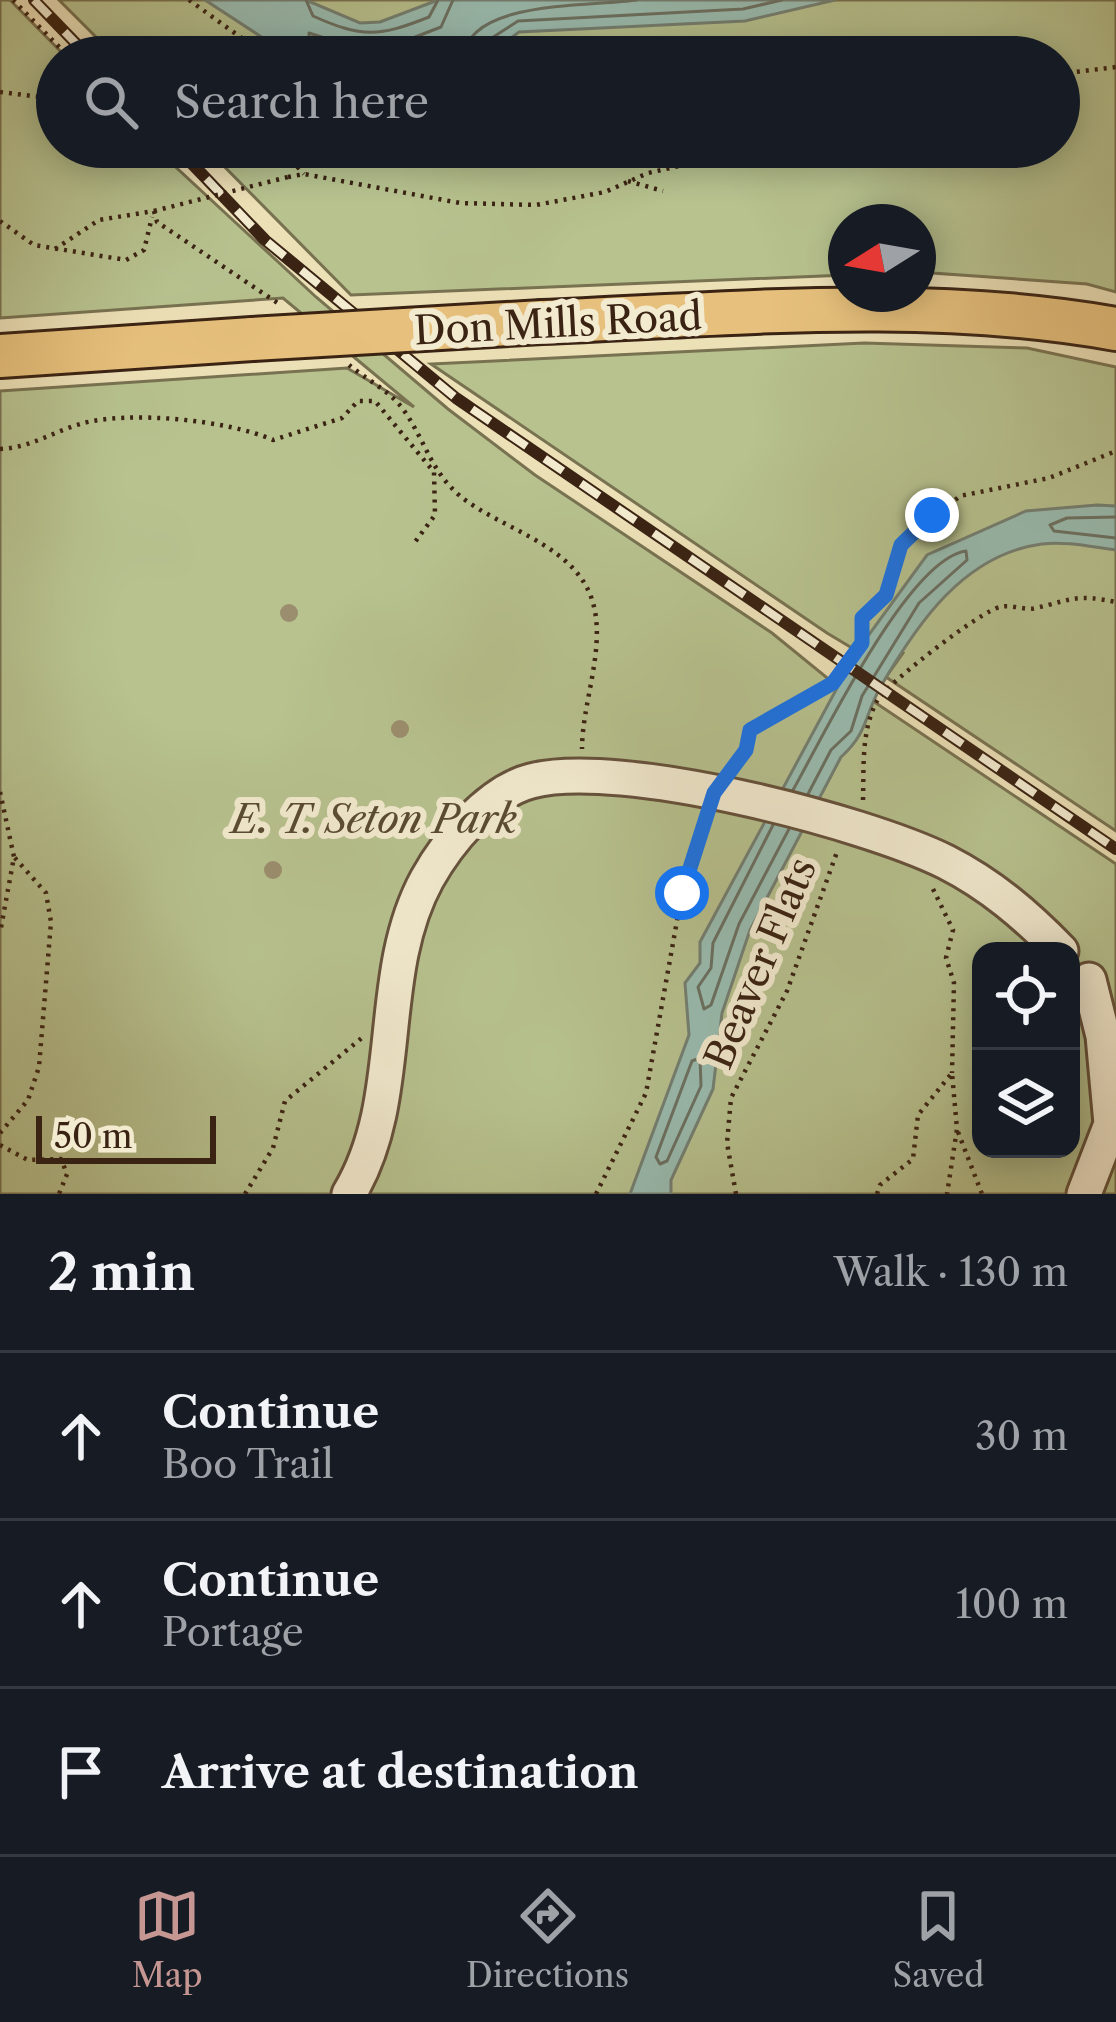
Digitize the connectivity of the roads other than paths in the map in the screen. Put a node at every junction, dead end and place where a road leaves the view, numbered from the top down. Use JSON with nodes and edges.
{"nodes":[{"id":1,"x":1116,"y":329,"type":"edge"},
{"id":2,"x":0,"y":356,"type":"edge"},
{"id":3,"x":1050,"y":942,"type":"edge"},
{"id":4,"x":1092,"y":980,"type":"edge"},
{"id":5,"x":1113,"y":1123,"type":"edge"},
{"id":6,"x":349,"y":1194,"type":"edge"},
{"id":7,"x":1084,"y":1194,"type":"edge"}],
"edges":[{"from":1,"to":2,"type":"main road","name":"Don Mills Road","bridge":true},
{"from":3,"to":6,"type":"lane"},
{"from":4,"to":5,"type":"lane"},
{"from":5,"to":7,"type":"lane"}]}
